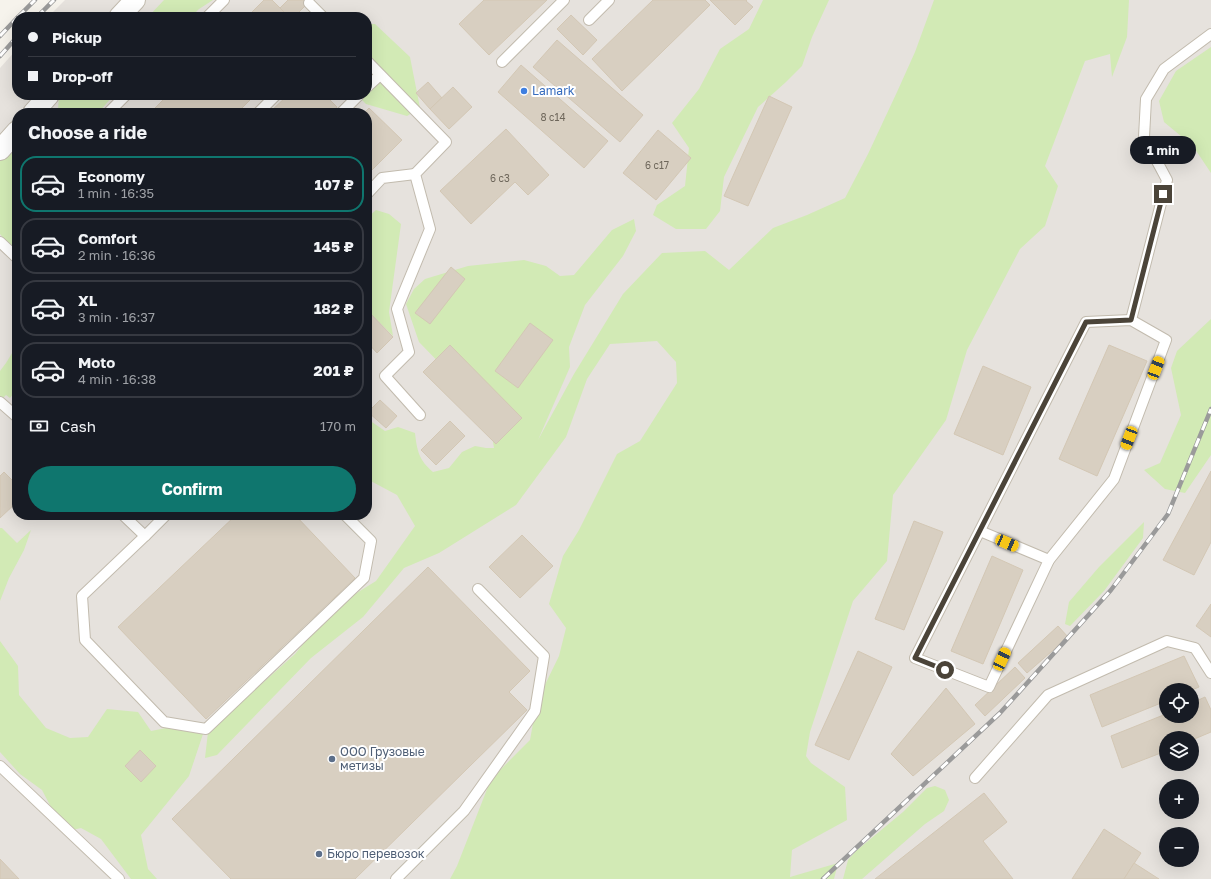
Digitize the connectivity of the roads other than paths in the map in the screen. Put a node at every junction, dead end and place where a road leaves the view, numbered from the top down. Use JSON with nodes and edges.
{"nodes":[{"id":1,"x":135,"y":0,"type":"edge"},
{"id":2,"x":224,"y":0,"type":"edge"},
{"id":3,"x":564,"y":0,"type":"edge"},
{"id":4,"x":609,"y":0,"type":"edge"},
{"id":5,"x":309,"y":2,"type":"dead end"},
{"id":6,"x":124,"y":12,"type":"edge"},
{"id":7,"x":212,"y":12,"type":"edge"},
{"id":8,"x":318,"y":12,"type":"edge"},
{"id":9,"x":589,"y":20,"type":"dead end"},
{"id":10,"x":1211,"y":34,"type":"edge"},
{"id":11,"x":502,"y":62,"type":"dead end"},
{"id":12,"x":372,"y":66,"type":"edge"},
{"id":13,"x":380,"y":75,"type":"junction"},
{"id":14,"x":372,"y":82,"type":"edge"},
{"id":15,"x":45,"y":100,"type":"edge"},
{"id":16,"x":121,"y":100,"type":"edge"},
{"id":17,"x":271,"y":100,"type":"edge"},
{"id":18,"x":354,"y":100,"type":"edge"},
{"id":19,"x":37,"y":108,"type":"edge"},
{"id":20,"x":113,"y":108,"type":"edge"},
{"id":21,"x":263,"y":108,"type":"edge"},
{"id":22,"x":346,"y":108,"type":"edge"},
{"id":23,"x":12,"y":137,"type":"edge"},
{"id":24,"x":0,"y":150,"type":"edge"},
{"id":25,"x":415,"y":174,"type":"junction"},
{"id":26,"x":372,"y":189,"type":"edge"},
{"id":27,"x":0,"y":242,"type":"edge"},
{"id":28,"x":12,"y":253,"type":"edge"},
{"id":29,"x":1131,"y":320,"type":"junction"},
{"id":30,"x":0,"y":402,"type":"edge"},
{"id":31,"x":12,"y":413,"type":"edge"},
{"id":32,"x":420,"y":415,"type":"dead end"},
{"id":33,"x":128,"y":520,"type":"edge"},
{"id":34,"x":161,"y":520,"type":"edge"},
{"id":35,"x":350,"y":520,"type":"edge"},
{"id":36,"x":980,"y":531,"type":"junction"},
{"id":37,"x":145,"y":536,"type":"junction"},
{"id":38,"x":1049,"y":560,"type":"junction"},
{"id":39,"x":478,"y":589,"type":"dead end"},
{"id":40,"x":1211,"y":672,"type":"edge"},
{"id":41,"x":0,"y":766,"type":"edge"},
{"id":42,"x":975,"y":778,"type":"dead end"},
{"id":43,"x":120,"y":879,"type":"edge"},
{"id":44,"x":396,"y":879,"type":"edge"}],
"edges":[{"from":1,"to":6,"type":"street"},
{"from":2,"to":7,"type":"lane"},
{"from":3,"to":11,"type":"lane"},
{"from":4,"to":9,"type":"lane"},
{"from":5,"to":8,"type":"lane"},
{"from":10,"to":29,"type":"lane"},
{"from":12,"to":13,"type":"lane"},
{"from":13,"to":14,"type":"lane"},
{"from":13,"to":25,"type":"lane"},
{"from":15,"to":19,"type":"street"},
{"from":16,"to":20,"type":"lane"},
{"from":17,"to":21,"type":"lane"},
{"from":18,"to":22,"type":"lane"},
{"from":23,"to":24,"type":"street"},
{"from":25,"to":26,"type":"lane"},
{"from":25,"to":32,"type":"lane"},
{"from":27,"to":28,"type":"lane"},
{"from":29,"to":36,"type":"lane"},
{"from":29,"to":38,"type":"lane"},
{"from":30,"to":31,"type":"lane"},
{"from":33,"to":37,"type":"lane"},
{"from":34,"to":37,"type":"lane"},
{"from":35,"to":37,"type":"lane"},
{"from":36,"to":38,"type":"lane"},
{"from":36,"to":38,"type":"lane"},
{"from":39,"to":44,"type":"lane"},
{"from":40,"to":42,"type":"lane"},
{"from":41,"to":43,"type":"lane"}]}
